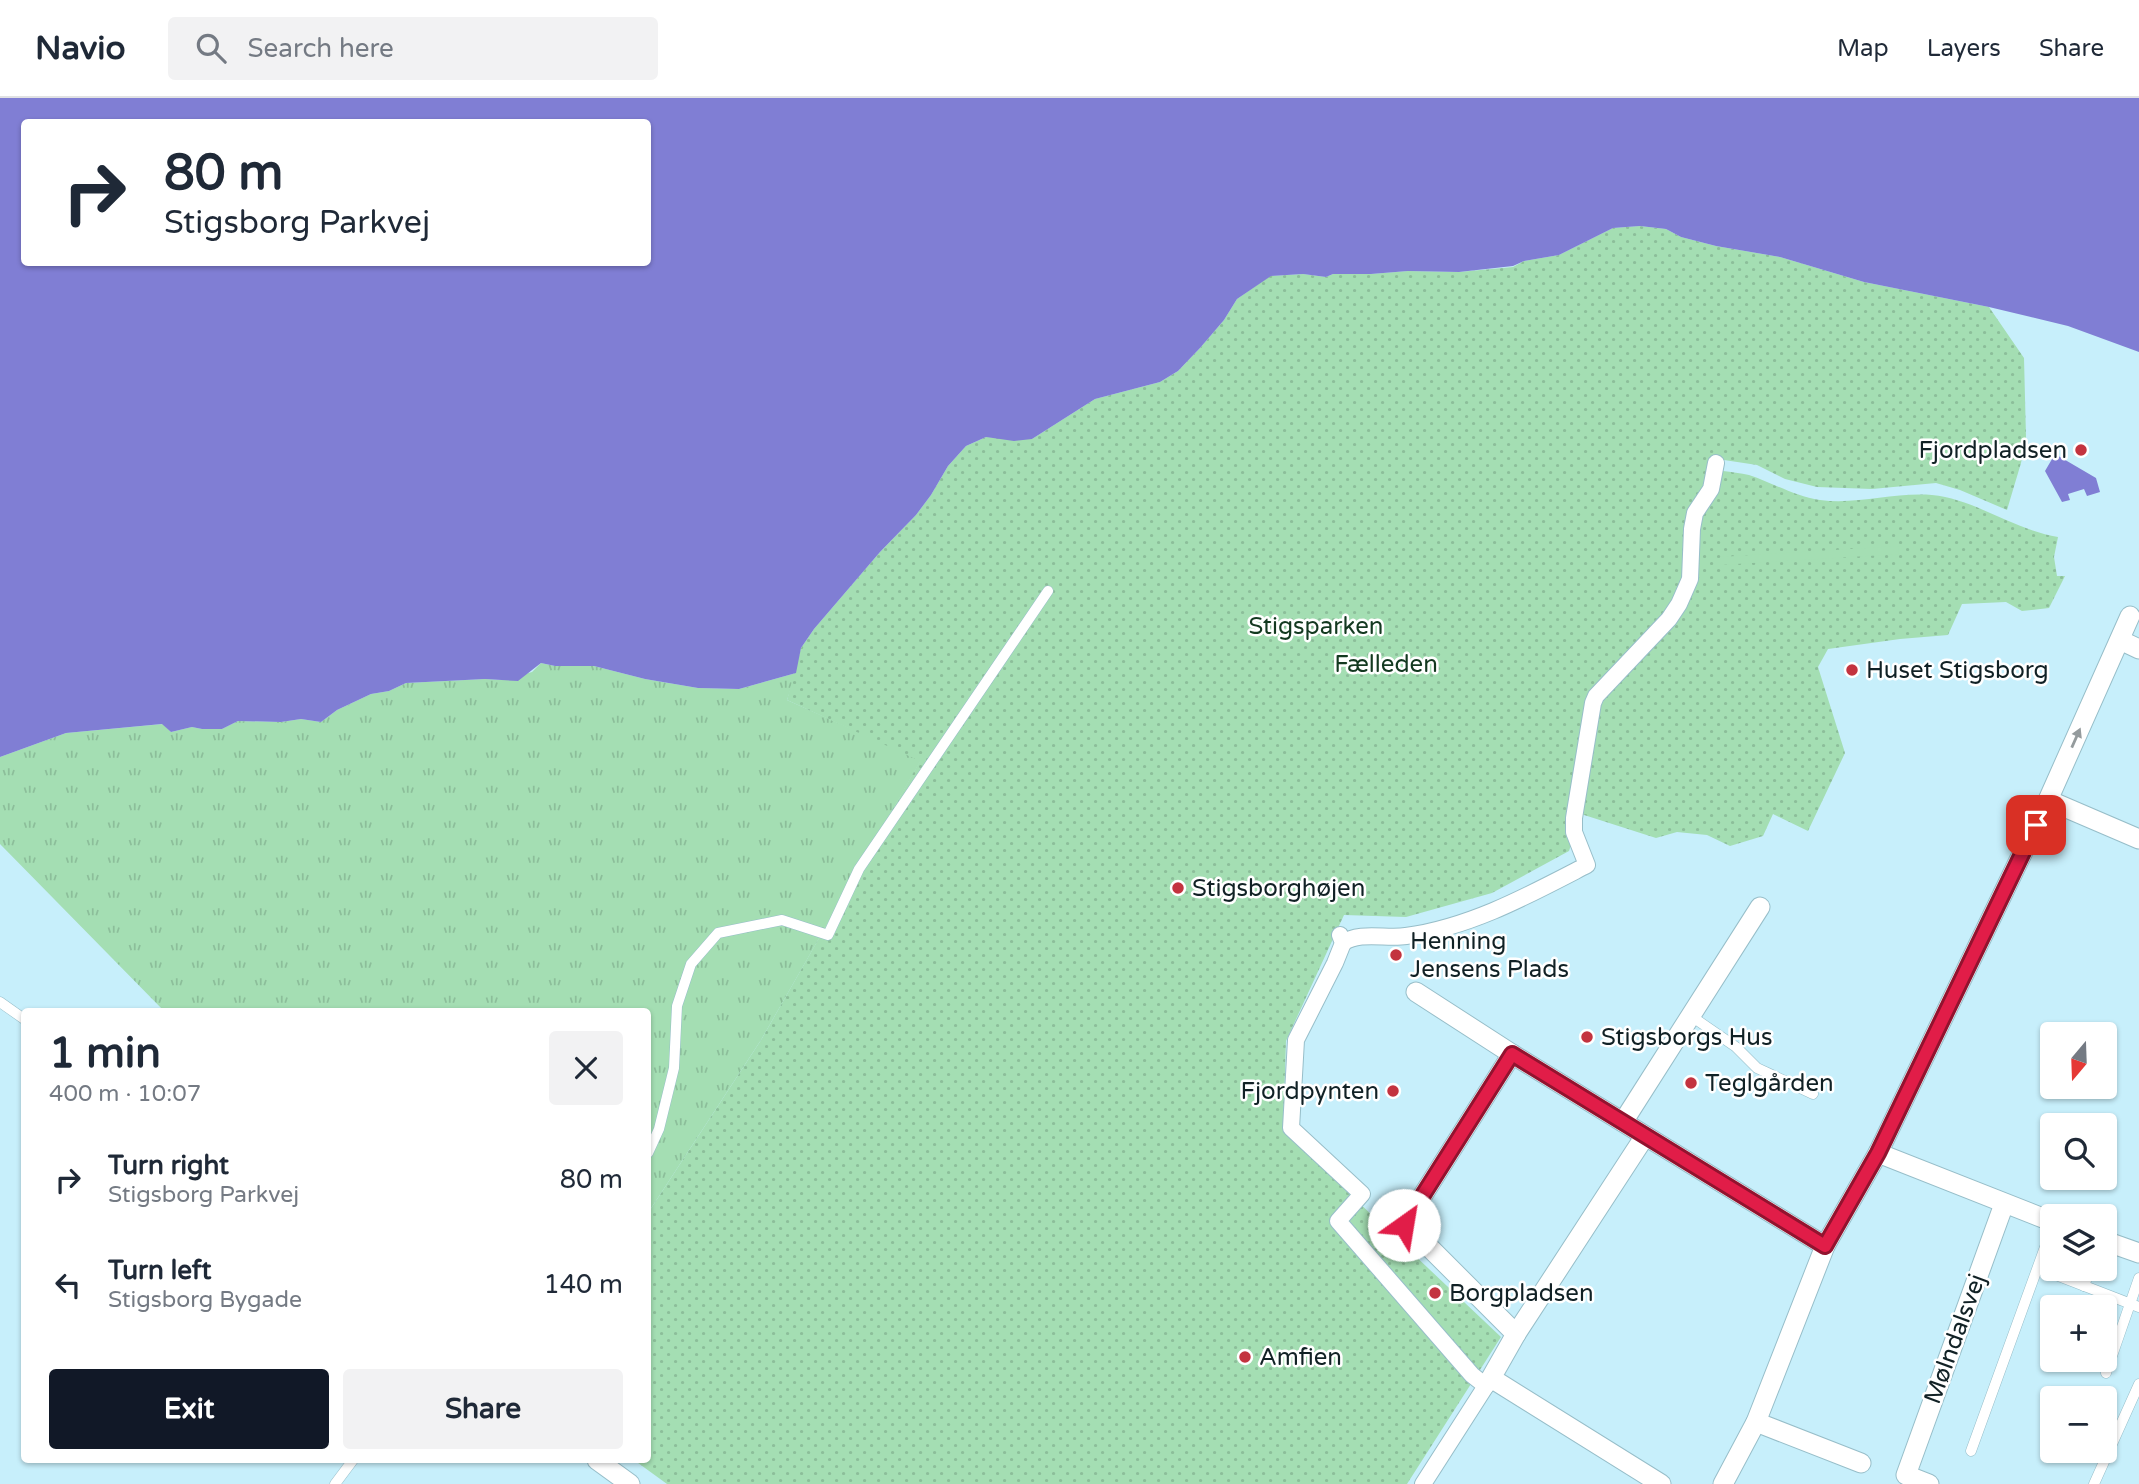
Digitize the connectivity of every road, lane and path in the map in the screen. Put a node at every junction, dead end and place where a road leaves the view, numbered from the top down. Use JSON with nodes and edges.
{"nodes":[{"id":1,"x":1716,"y":463,"type":"dead end"},
{"id":2,"x":1048,"y":591,"type":"dead end"},
{"id":3,"x":2130,"y":616,"type":"dead end"},
{"id":4,"x":2134,"y":645,"type":"edge"},
{"id":5,"x":2048,"y":800,"type":"junction"},
{"id":6,"x":2139,"y":839,"type":"edge"},
{"id":7,"x":1760,"y":907,"type":"dead end"},
{"id":8,"x":1416,"y":992,"type":"dead end"},
{"id":9,"x":0,"y":1002,"type":"edge"},
{"id":10,"x":1691,"y":1016,"type":"junction"},
{"id":11,"x":21,"y":1017,"type":"edge"},
{"id":12,"x":1512,"y":1054,"type":"junction"},
{"id":13,"x":1813,"y":1094,"type":"dead end"},
{"id":14,"x":1623,"y":1122,"type":"junction"},
{"id":15,"x":1645,"y":1136,"type":"junction"},
{"id":16,"x":651,"y":1146,"type":"edge"},
{"id":17,"x":1878,"y":1153,"type":"junction"},
{"id":18,"x":2004,"y":1204,"type":"junction"},
{"id":19,"x":2040,"y":1219,"type":"edge"},
{"id":20,"x":2117,"y":1245,"type":"edge"},
{"id":21,"x":1825,"y":1246,"type":"junction"},
{"id":22,"x":2139,"y":1253,"type":"edge"},
{"id":23,"x":2040,"y":1262,"type":"edge"},
{"id":24,"x":2038,"y":1268,"type":"junction"},
{"id":25,"x":2139,"y":1278,"type":"edge"},
{"id":26,"x":2086,"y":1281,"type":"edge"},
{"id":27,"x":2084,"y":1286,"type":"junction"},
{"id":28,"x":2134,"y":1305,"type":"edge"},
{"id":29,"x":1516,"y":1334,"type":"junction"},
{"id":30,"x":2106,"y":1373,"type":"dead end"},
{"id":31,"x":1488,"y":1382,"type":"junction"},
{"id":32,"x":2139,"y":1384,"type":"edge"},
{"id":33,"x":1756,"y":1422,"type":"junction"},
{"id":34,"x":1971,"y":1451,"type":"dead end"},
{"id":35,"x":351,"y":1463,"type":"edge"},
{"id":36,"x":601,"y":1463,"type":"edge"},
{"id":37,"x":1861,"y":1463,"type":"dead end"},
{"id":38,"x":1903,"y":1479,"type":"edge"},
{"id":39,"x":335,"y":1484,"type":"edge"},
{"id":40,"x":630,"y":1484,"type":"edge"},
{"id":41,"x":1423,"y":1484,"type":"edge"},
{"id":42,"x":1661,"y":1484,"type":"edge"},
{"id":43,"x":1723,"y":1484,"type":"edge"},
{"id":44,"x":1929,"y":1484,"type":"edge"},
{"id":45,"x":2094,"y":1484,"type":"edge"}],
"edges":[{"from":1,"to":31,"type":"street"},
{"from":2,"to":16,"type":"lane"},
{"from":3,"to":4,"type":"street"},
{"from":5,"to":4,"type":"street","one_way":true},
{"from":5,"to":6,"type":"street"},
{"from":5,"to":17,"type":"street"},
{"from":7,"to":10,"type":"street"},
{"from":8,"to":12,"type":"street"},
{"from":9,"to":11,"type":"lane"},
{"from":10,"to":13,"type":"lane"},
{"from":10,"to":14,"type":"street"},
{"from":12,"to":14,"type":"street"},
{"from":12,"to":29,"type":"street"},
{"from":14,"to":15,"type":"street"},
{"from":15,"to":21,"type":"street"},
{"from":15,"to":29,"type":"street"},
{"from":17,"to":18,"type":"street"},
{"from":17,"to":21,"type":"street"},
{"from":18,"to":19,"type":"street"},
{"from":18,"to":38,"type":"street","name":"Mølndalsvej"},
{"from":20,"to":22,"type":"street"},
{"from":21,"to":33,"type":"street"},
{"from":23,"to":24,"type":"lane"},
{"from":24,"to":27,"type":"lane"},
{"from":24,"to":34,"type":"lane"},
{"from":25,"to":28,"type":"lane"},
{"from":26,"to":27,"type":"lane"},
{"from":27,"to":28,"type":"lane"},
{"from":28,"to":30,"type":"lane"},
{"from":29,"to":31,"type":"street"},
{"from":31,"to":41,"type":"street"},
{"from":31,"to":42,"type":"street"},
{"from":32,"to":45,"type":"lane"},
{"from":33,"to":37,"type":"street"},
{"from":33,"to":43,"type":"street"},
{"from":35,"to":39,"type":"lane"},
{"from":36,"to":40,"type":"street"},
{"from":38,"to":44,"type":"street","name":"Mølndalsvej"}]}
